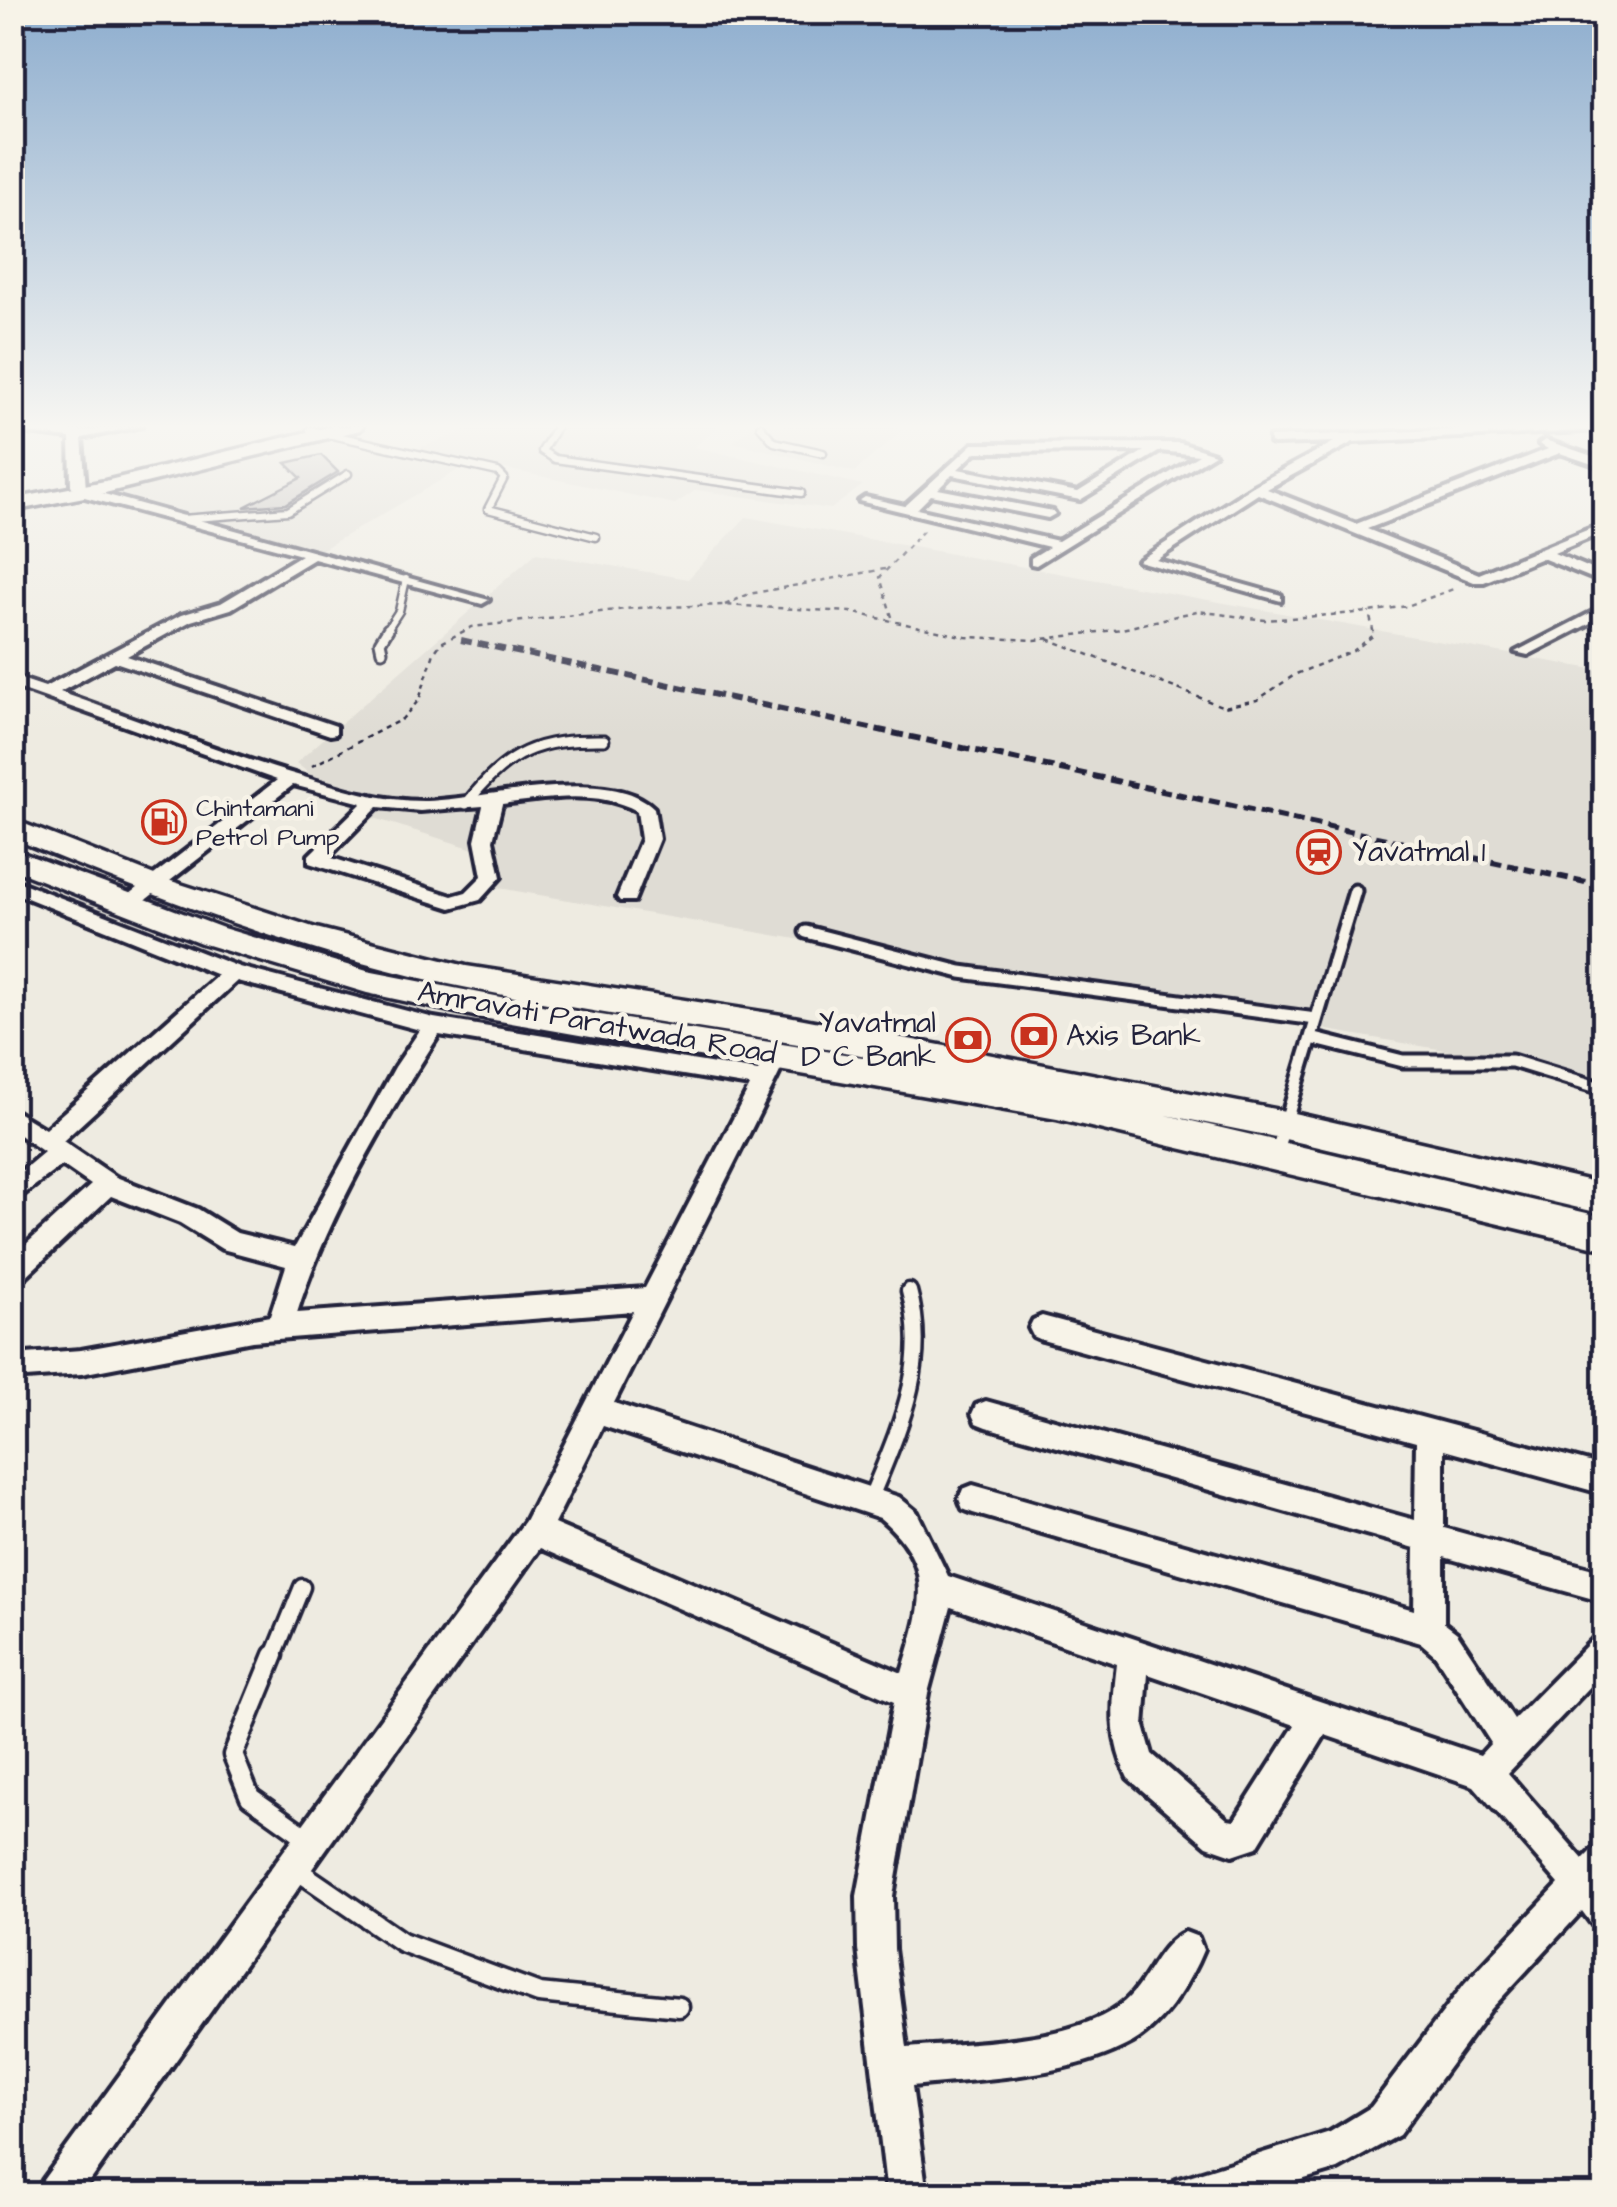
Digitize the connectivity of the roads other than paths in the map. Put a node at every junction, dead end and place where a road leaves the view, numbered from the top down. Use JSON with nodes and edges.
{"nodes":[{"id":1,"x":220,"y":529,"type":"edge"},
{"id":2,"x":562,"y":529,"type":"edge"},
{"id":3,"x":986,"y":529,"type":"edge"},
{"id":4,"x":1088,"y":529,"type":"edge"},
{"id":5,"x":1195,"y":529,"type":"edge"},
{"id":6,"x":1360,"y":529,"type":"edge"},
{"id":7,"x":1597,"y":529,"type":"edge"},
{"id":8,"x":596,"y":538,"type":"dead end"},
{"id":9,"x":1061,"y":546,"type":"junction"},
{"id":10,"x":1541,"y":552,"type":"junction"},
{"id":11,"x":314,"y":554,"type":"junction"},
{"id":12,"x":1036,"y":561,"type":"dead end"},
{"id":13,"x":406,"y":579,"type":"junction"},
{"id":14,"x":1604,"y":579,"type":"edge"},
{"id":15,"x":1276,"y":598,"type":"dead end"},
{"id":16,"x":482,"y":600,"type":"dead end"},
{"id":17,"x":1604,"y":610,"type":"edge"},
{"id":18,"x":382,"y":651,"type":"dead end"},
{"id":19,"x":1522,"y":652,"type":"dead end"},
{"id":20,"x":113,"y":656,"type":"junction"},
{"id":21,"x":17,"y":687,"type":"edge"},
{"id":22,"x":47,"y":692,"type":"junction"},
{"id":23,"x":330,"y":730,"type":"dead end"},
{"id":24,"x":604,"y":740,"type":"dead end"},
{"id":25,"x":290,"y":779,"type":"junction"},
{"id":26,"x":376,"y":800,"type":"junction"},
{"id":27,"x":494,"y":802,"type":"junction"},
{"id":28,"x":466,"y":804,"type":"junction"},
{"id":29,"x":12,"y":828,"type":"edge"},
{"id":30,"x":67,"y":850,"type":"junction"},
{"id":31,"x":20,"y":875,"type":"edge"},
{"id":32,"x":1355,"y":892,"type":"dead end"},
{"id":33,"x":140,"y":895,"type":"junction"},
{"id":34,"x":627,"y":897,"type":"dead end"},
{"id":35,"x":806,"y":932,"type":"dead end"},
{"id":36,"x":233,"y":973,"type":"junction"},
{"id":37,"x":1316,"y":1019,"type":"junction"},
{"id":38,"x":434,"y":1026,"type":"junction"},
{"id":39,"x":1311,"y":1038,"type":"junction"},
{"id":40,"x":771,"y":1066,"type":"junction"},
{"id":41,"x":1604,"y":1088,"type":"edge"},
{"id":42,"x":12,"y":1118,"type":"edge"},
{"id":43,"x":1280,"y":1139,"type":"junction"},
{"id":44,"x":55,"y":1145,"type":"junction"},
{"id":45,"x":108,"y":1184,"type":"junction"},
{"id":46,"x":12,"y":1193,"type":"edge"},
{"id":47,"x":1604,"y":1199,"type":"edge"},
{"id":48,"x":1604,"y":1233,"type":"edge"},
{"id":49,"x":301,"y":1260,"type":"junction"},
{"id":50,"x":12,"y":1273,"type":"edge"},
{"id":51,"x":909,"y":1291,"type":"dead end"},
{"id":52,"x":650,"y":1299,"type":"junction"},
{"id":53,"x":280,"y":1326,"type":"junction"},
{"id":54,"x":1042,"y":1328,"type":"dead end"},
{"id":55,"x":12,"y":1366,"type":"edge"},
{"id":56,"x":596,"y":1410,"type":"junction"},
{"id":57,"x":986,"y":1414,"type":"dead end"},
{"id":58,"x":1430,"y":1433,"type":"junction"},
{"id":59,"x":1604,"y":1480,"type":"edge"},
{"id":60,"x":974,"y":1499,"type":"dead end"},
{"id":61,"x":870,"y":1500,"type":"junction"},
{"id":62,"x":535,"y":1531,"type":"junction"},
{"id":63,"x":1432,"y":1538,"type":"junction"},
{"id":64,"x":1604,"y":1586,"type":"edge"},
{"id":65,"x":302,"y":1587,"type":"dead end"},
{"id":66,"x":938,"y":1587,"type":"junction"},
{"id":67,"x":1429,"y":1630,"type":"junction"},
{"id":68,"x":1604,"y":1650,"type":"edge"},
{"id":69,"x":1134,"y":1654,"type":"junction"},
{"id":70,"x":912,"y":1693,"type":"junction"},
{"id":71,"x":1318,"y":1717,"type":"junction"},
{"id":72,"x":1512,"y":1745,"type":"junction"},
{"id":73,"x":1485,"y":1774,"type":"junction"},
{"id":74,"x":313,"y":1842,"type":"junction"},
{"id":75,"x":294,"y":1868,"type":"junction"},
{"id":76,"x":1598,"y":1886,"type":"edge"},
{"id":77,"x":1185,"y":1950,"type":"dead end"},
{"id":78,"x":679,"y":2007,"type":"dead end"},
{"id":79,"x":891,"y":2069,"type":"junction"},
{"id":80,"x":58,"y":2194,"type":"edge"},
{"id":81,"x":907,"y":2194,"type":"edge"},
{"id":82,"x":1190,"y":2194,"type":"edge"}],
"edges":[{"from":1,"to":11,"type":"street"},
{"from":2,"to":8,"type":"lane"},
{"from":3,"to":9,"type":"street"},
{"from":4,"to":9,"type":"street"},
{"from":5,"to":15,"type":"street"},
{"from":6,"to":10,"type":"street"},
{"from":7,"to":10,"type":"street"},
{"from":9,"to":12,"type":"street"},
{"from":10,"to":14,"type":"street"},
{"from":11,"to":13,"type":"street"},
{"from":11,"to":20,"type":"street"},
{"from":13,"to":16,"type":"street"},
{"from":13,"to":18,"type":"lane"},
{"from":17,"to":19,"type":"street"},
{"from":20,"to":22,"type":"street"},
{"from":20,"to":23,"type":"street"},
{"from":21,"to":22,"type":"street"},
{"from":22,"to":25,"type":"street"},
{"from":24,"to":28,"type":"lane"},
{"from":25,"to":26,"type":"street"},
{"from":25,"to":33,"type":"street"},
{"from":26,"to":27,"type":"street"},
{"from":26,"to":28,"type":"street"},
{"from":27,"to":28,"type":"street"},
{"from":27,"to":34,"type":"street"},
{"from":29,"to":30,"type":"main road","name":"Amravati Paratwada Road"},
{"from":30,"to":31,"type":"street"},
{"from":30,"to":33,"type":"main road","name":"Amravati Paratwada Road"},
{"from":31,"to":33,"type":"main road","name":"Amravati Paratwada Road"},
{"from":31,"to":36,"type":"street"},
{"from":32,"to":37,"type":"lane"},
{"from":33,"to":40,"type":"main road","name":"Amravati Paratwada Road"},
{"from":33,"to":43,"type":"main road","name":"Amravati Paratwada Road"},
{"from":35,"to":37,"type":"lane"},
{"from":36,"to":38,"type":"street"},
{"from":36,"to":44,"type":"street"},
{"from":37,"to":39,"type":"lane"},
{"from":38,"to":40,"type":"street"},
{"from":38,"to":49,"type":"street"},
{"from":39,"to":41,"type":"lane"},
{"from":39,"to":43,"type":"lane"},
{"from":40,"to":43,"type":"main road","name":"Amravati Paratwada Road"},
{"from":40,"to":52,"type":"street"},
{"from":42,"to":44,"type":"street"},
{"from":43,"to":47,"type":"main road","name":"Amravati Paratwada Road"},
{"from":43,"to":48,"type":"main road","name":"Amravati Paratwada Road"},
{"from":44,"to":45,"type":"street"},
{"from":44,"to":46,"type":"street"},
{"from":45,"to":49,"type":"street"},
{"from":45,"to":50,"type":"street"},
{"from":49,"to":53,"type":"street"},
{"from":51,"to":61,"type":"lane"},
{"from":52,"to":53,"type":"street"},
{"from":52,"to":56,"type":"street"},
{"from":53,"to":55,"type":"street"},
{"from":54,"to":58,"type":"street"},
{"from":56,"to":61,"type":"street"},
{"from":56,"to":62,"type":"street"},
{"from":57,"to":63,"type":"street"},
{"from":58,"to":59,"type":"street"},
{"from":58,"to":63,"type":"street"},
{"from":60,"to":67,"type":"street"},
{"from":61,"to":66,"type":"street"},
{"from":62,"to":70,"type":"street"},
{"from":62,"to":74,"type":"street"},
{"from":63,"to":64,"type":"street"},
{"from":63,"to":67,"type":"street"},
{"from":65,"to":74,"type":"lane"},
{"from":66,"to":69,"type":"street"},
{"from":66,"to":70,"type":"street"},
{"from":67,"to":72,"type":"street"},
{"from":68,"to":72,"type":"street"},
{"from":69,"to":71,"type":"street"},
{"from":69,"to":71,"type":"street"},
{"from":70,"to":79,"type":"street"},
{"from":71,"to":73,"type":"street"},
{"from":72,"to":73,"type":"street"},
{"from":73,"to":76,"type":"street"},
{"from":74,"to":75,"type":"street"},
{"from":75,"to":78,"type":"lane"},
{"from":75,"to":80,"type":"street"},
{"from":76,"to":82,"type":"street"},
{"from":77,"to":79,"type":"street"},
{"from":79,"to":81,"type":"street"}]}
